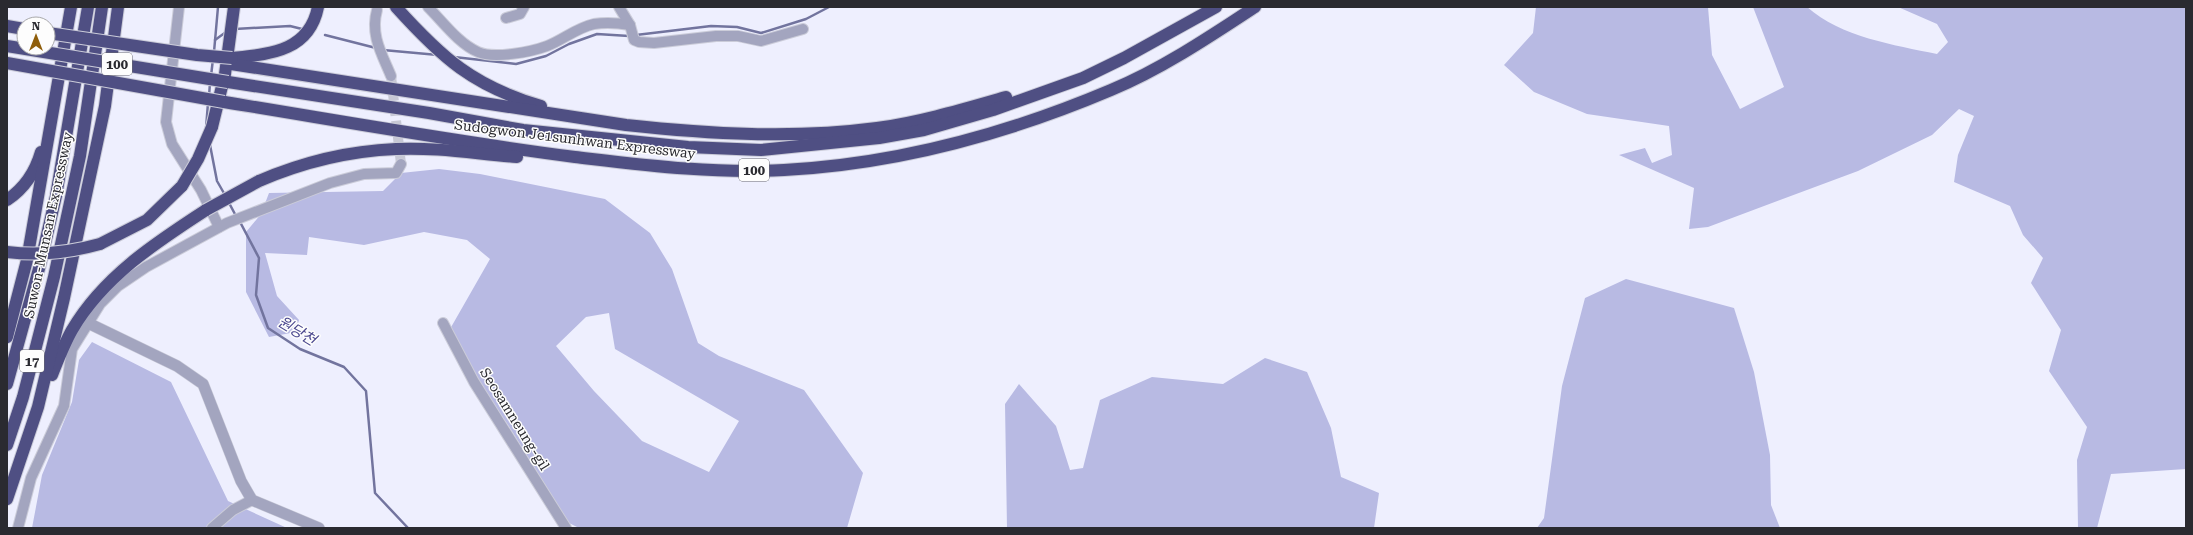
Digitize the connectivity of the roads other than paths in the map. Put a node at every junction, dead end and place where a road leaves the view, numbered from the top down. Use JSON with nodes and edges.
{"nodes":[{"id":1,"x":88,"y":7,"type":"edge"},
{"id":2,"x":102,"y":7,"type":"edge"},
{"id":3,"x":118,"y":7,"type":"edge"},
{"id":4,"x":179,"y":7,"type":"edge"},
{"id":5,"x":318,"y":7,"type":"edge"},
{"id":6,"x":396,"y":7,"type":"edge"},
{"id":7,"x":428,"y":7,"type":"edge"},
{"id":8,"x":524,"y":7,"type":"edge"},
{"id":9,"x":619,"y":7,"type":"edge"},
{"id":10,"x":1216,"y":7,"type":"edge"},
{"id":11,"x":1255,"y":7,"type":"edge"},
{"id":12,"x":234,"y":8,"type":"edge"},
{"id":13,"x":70,"y":10,"type":"edge"},
{"id":14,"x":377,"y":10,"type":"dead end"},
{"id":15,"x":506,"y":18,"type":"dead end"},
{"id":16,"x":631,"y":27,"type":"junction"},
{"id":17,"x":803,"y":29,"type":"dead end"},
{"id":18,"x":56,"y":34,"type":"edge"},
{"id":19,"x":7,"y":46,"type":"edge"},
{"id":20,"x":231,"y":61,"type":"junction"},
{"id":21,"x":7,"y":63,"type":"edge"},
{"id":22,"x":1103,"y":68,"type":"junction"},
{"id":23,"x":7,"y":70,"type":"edge"},
{"id":24,"x":42,"y":70,"type":"junction"},
{"id":25,"x":391,"y":76,"type":"tunnel mouth"},
{"id":26,"x":58,"y":89,"type":"junction"},
{"id":27,"x":654,"y":128,"type":"junction"},
{"id":28,"x":401,"y":164,"type":"dead end"},
{"id":29,"x":638,"y":165,"type":"junction"},
{"id":30,"x":7,"y":200,"type":"edge"},
{"id":31,"x":223,"y":225,"type":"junction"},
{"id":32,"x":7,"y":252,"type":"edge"},
{"id":33,"x":88,"y":323,"type":"junction"},
{"id":34,"x":443,"y":323,"type":"dead end"},
{"id":35,"x":7,"y":337,"type":"edge"},
{"id":36,"x":7,"y":384,"type":"edge"},
{"id":37,"x":38,"y":407,"type":"junction"},
{"id":38,"x":7,"y":445,"type":"edge"},
{"id":39,"x":7,"y":499,"type":"edge"},
{"id":40,"x":252,"y":500,"type":"junction"},
{"id":41,"x":18,"y":528,"type":"edge"},
{"id":42,"x":212,"y":528,"type":"edge"},
{"id":43,"x":319,"y":528,"type":"edge"},
{"id":44,"x":566,"y":528,"type":"edge"}],
"edges":[{"from":1,"to":36,"type":"highway","name":"Suwon-Munsan Expressway","number":"17"},
{"from":2,"to":38,"type":"highway","name":"Suwon-Munsan Expressway","number":"17"},
{"from":3,"to":37,"type":"highway"},
{"from":4,"to":31,"type":"street"},
{"from":5,"to":20,"type":"highway"},
{"from":6,"to":27,"type":"highway"},
{"from":7,"to":16,"type":"street"},
{"from":8,"to":15,"type":"street"},
{"from":9,"to":16,"type":"street"},
{"from":10,"to":22,"type":"highway","name":"Sudogwon Je1sunhwan Expressway","number":"100"},
{"from":11,"to":29,"type":"highway","name":"Sudogwon Je1sunhwan Expressway","number":"100"},
{"from":12,"to":32,"type":"highway","bridge":true},
{"from":13,"to":26,"type":"highway"},
{"from":14,"to":25,"type":"street"},
{"from":16,"to":17,"type":"street"},
{"from":18,"to":20,"type":"highway","bridge":true},
{"from":19,"to":22,"type":"highway","name":"Sudogwon Je1sunhwan Expressway","number":"100","bridge":true},
{"from":20,"to":27,"type":"highway"},
{"from":21,"to":24,"type":"highway","name":"Sudogwon Je1sunhwan Expressway","number":"100","bridge":true},
{"from":22,"to":27,"type":"highway"},
{"from":23,"to":24,"type":"highway","bridge":true},
{"from":24,"to":29,"type":"highway","name":"Sudogwon Je1sunhwan Expressway","number":"100","bridge":true},
{"from":26,"to":30,"type":"highway"},
{"from":26,"to":35,"type":"highway"},
{"from":28,"to":31,"type":"street"},
{"from":29,"to":37,"type":"highway","bridge":true},
{"from":31,"to":33,"type":"street"},
{"from":33,"to":40,"type":"street"},
{"from":33,"to":41,"type":"street"},
{"from":34,"to":44,"type":"street","name":"Seosamneung-gil"},
{"from":37,"to":39,"type":"highway"},
{"from":40,"to":42,"type":"street"},
{"from":40,"to":43,"type":"street"}]}
